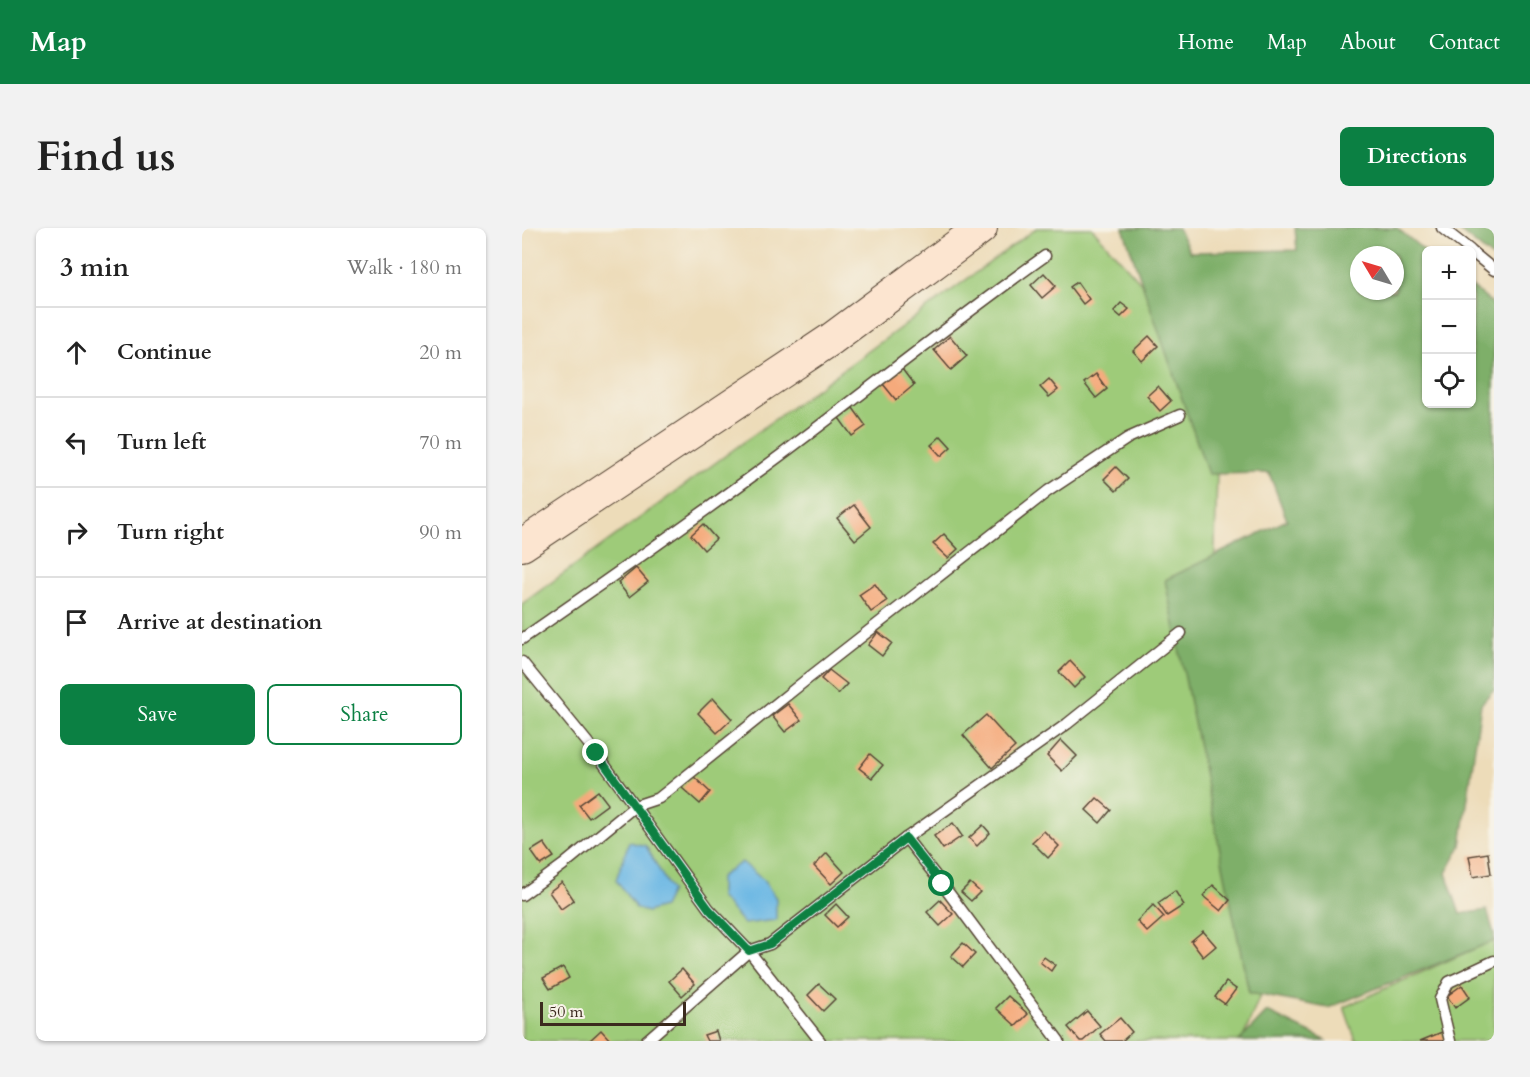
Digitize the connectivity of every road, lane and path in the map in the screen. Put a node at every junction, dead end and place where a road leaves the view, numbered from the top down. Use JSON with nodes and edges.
{"nodes":[{"id":1,"x":981,"y":228,"type":"edge"},
{"id":2,"x":1442,"y":228,"type":"edge"},
{"id":3,"x":1465,"y":246,"type":"edge"},
{"id":4,"x":1476,"y":255,"type":"edge"},
{"id":5,"x":1045,"y":256,"type":"dead end"},
{"id":6,"x":1494,"y":270,"type":"edge"},
{"id":7,"x":1180,"y":415,"type":"dead end"},
{"id":8,"x":522,"y":545,"type":"edge"},
{"id":9,"x":1181,"y":633,"type":"dead end"},
{"id":10,"x":522,"y":639,"type":"edge"},
{"id":11,"x":522,"y":662,"type":"edge"},
{"id":12,"x":635,"y":806,"type":"junction"},
{"id":13,"x":906,"y":838,"type":"junction"},
{"id":14,"x":522,"y":896,"type":"edge"},
{"id":15,"x":749,"y":951,"type":"junction"},
{"id":16,"x":1494,"y":961,"type":"edge"},
{"id":17,"x":658,"y":1037,"type":"edge"},
{"id":18,"x":646,"y":1041,"type":"edge"},
{"id":19,"x":820,"y":1041,"type":"edge"},
{"id":20,"x":1059,"y":1041,"type":"edge"},
{"id":21,"x":1450,"y":1041,"type":"edge"}],
"edges":[{"from":1,"to":8,"type":"main road"},
{"from":2,"to":3,"type":"lane"},
{"from":4,"to":6,"type":"lane"},
{"from":5,"to":10,"type":"lane"},
{"from":7,"to":12,"type":"lane"},
{"from":9,"to":13,"type":"lane"},
{"from":11,"to":12,"type":"lane"},
{"from":12,"to":14,"type":"lane"},
{"from":12,"to":15,"type":"lane"},
{"from":13,"to":15,"type":"lane"},
{"from":13,"to":20,"type":"lane"},
{"from":15,"to":17,"type":"lane"},
{"from":15,"to":19,"type":"lane"},
{"from":16,"to":21,"type":"lane"},
{"from":17,"to":18,"type":"lane"}]}
